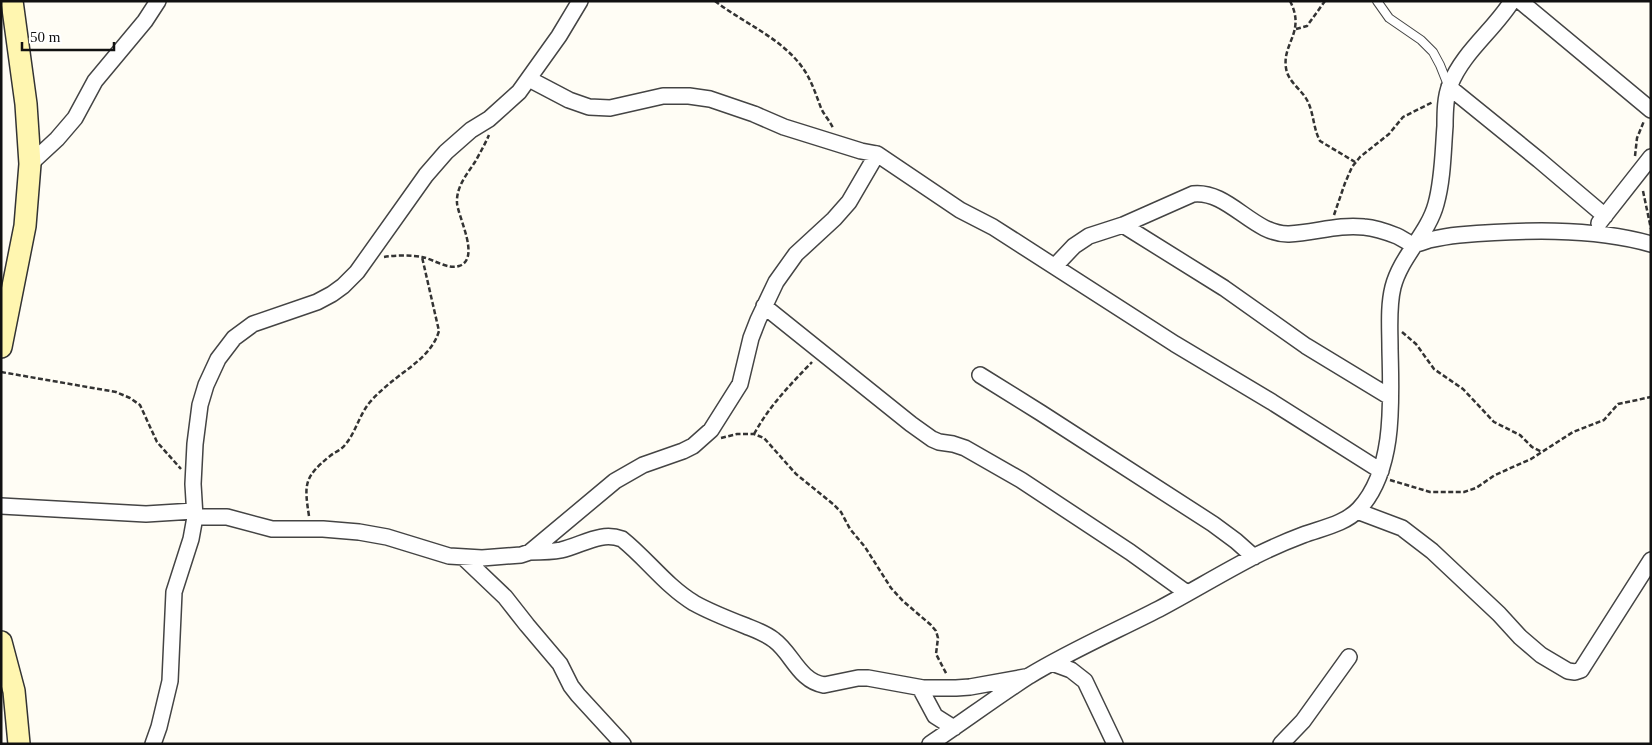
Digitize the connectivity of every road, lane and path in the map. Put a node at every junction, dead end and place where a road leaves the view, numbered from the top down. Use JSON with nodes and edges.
{"nodes":[{"id":1,"x":12,"y":1,"type":"edge"},
{"id":2,"x":158,"y":1,"type":"edge"},
{"id":3,"x":580,"y":1,"type":"edge"},
{"id":4,"x":715,"y":1,"type":"edge"},
{"id":5,"x":1290,"y":1,"type":"edge"},
{"id":6,"x":1324,"y":1,"type":"edge"},
{"id":7,"x":1376,"y":1,"type":"edge"},
{"id":8,"x":1512,"y":1,"type":"edge"},
{"id":9,"x":1520,"y":1,"type":"edge"},
{"id":10,"x":1296,"y":29,"type":"junction"},
{"id":11,"x":529,"y":79,"type":"junction"},
{"id":12,"x":1448,"y":90,"type":"junction"},
{"id":13,"x":1650,"y":110,"type":"edge"},
{"id":14,"x":491,"y":132,"type":"dead end"},
{"id":15,"x":839,"y":143,"type":"junction"},
{"id":16,"x":877,"y":154,"type":"junction"},
{"id":17,"x":1651,"y":157,"type":"edge"},
{"id":18,"x":1356,"y":162,"type":"junction"},
{"id":19,"x":30,"y":164,"type":"junction"},
{"id":20,"x":1638,"y":173,"type":"junction"},
{"id":21,"x":1604,"y":216,"type":"junction"},
{"id":22,"x":1123,"y":225,"type":"junction"},
{"id":23,"x":1330,"y":228,"type":"junction"},
{"id":24,"x":1651,"y":229,"type":"edge"},
{"id":25,"x":1590,"y":234,"type":"junction"},
{"id":26,"x":1414,"y":244,"type":"junction"},
{"id":27,"x":1651,"y":244,"type":"edge"},
{"id":28,"x":422,"y":257,"type":"junction"},
{"id":29,"x":363,"y":262,"type":"junction"},
{"id":30,"x":1055,"y":266,"type":"junction"},
{"id":31,"x":764,"y":306,"type":"junction"},
{"id":32,"x":1390,"y":321,"type":"junction"},
{"id":33,"x":1,"y":347,"type":"edge"},
{"id":34,"x":822,"y":352,"type":"junction"},
{"id":35,"x":1,"y":372,"type":"edge"},
{"id":36,"x":980,"y":375,"type":"dead end"},
{"id":37,"x":1390,"y":397,"type":"junction"},
{"id":38,"x":1651,"y":397,"type":"edge"},
{"id":39,"x":754,"y":434,"type":"junction"},
{"id":40,"x":698,"y":443,"type":"junction"},
{"id":41,"x":1542,"y":452,"type":"junction"},
{"id":42,"x":1380,"y":474,"type":"junction"},
{"id":43,"x":192,"y":484,"type":"junction"},
{"id":44,"x":1,"y":506,"type":"edge"},
{"id":45,"x":1357,"y":511,"type":"junction"},
{"id":46,"x":194,"y":514,"type":"junction"},
{"id":47,"x":312,"y":530,"type":"junction"},
{"id":48,"x":530,"y":552,"type":"junction"},
{"id":49,"x":463,"y":557,"type":"junction"},
{"id":50,"x":1254,"y":557,"type":"junction"},
{"id":51,"x":1651,"y":560,"type":"edge"},
{"id":52,"x":1187,"y":593,"type":"junction"},
{"id":53,"x":1,"y":642,"type":"edge"},
{"id":54,"x":1349,"y":657,"type":"dead end"},
{"id":55,"x":1052,"y":663,"type":"junction"},
{"id":56,"x":1029,"y":677,"type":"junction"},
{"id":57,"x":7,"y":682,"type":"edge"},
{"id":58,"x":920,"y":688,"type":"junction"},
{"id":59,"x":956,"y":688,"type":"junction"},
{"id":60,"x":954,"y":728,"type":"junction"},
{"id":61,"x":19,"y":744,"type":"edge"},
{"id":62,"x":153,"y":744,"type":"edge"},
{"id":63,"x":624,"y":744,"type":"edge"},
{"id":64,"x":930,"y":744,"type":"edge"},
{"id":65,"x":1115,"y":744,"type":"edge"},
{"id":66,"x":1281,"y":744,"type":"edge"}],
"edges":[{"from":1,"to":19,"type":"street"},
{"from":2,"to":19,"type":"street"},
{"from":3,"to":11,"type":"street"},
{"from":4,"to":15,"type":"path"},
{"from":5,"to":10,"type":"path"},
{"from":6,"to":10,"type":"path"},
{"from":7,"to":12,"type":"lane"},
{"from":8,"to":12,"type":"street"},
{"from":9,"to":13,"type":"street"},
{"from":10,"to":18,"type":"path"},
{"from":11,"to":15,"type":"street"},
{"from":11,"to":29,"type":"street"},
{"from":12,"to":18,"type":"path"},
{"from":12,"to":21,"type":"street"},
{"from":12,"to":26,"type":"street"},
{"from":13,"to":20,"type":"path"},
{"from":14,"to":28,"type":"path"},
{"from":15,"to":16,"type":"street"},
{"from":16,"to":30,"type":"street"},
{"from":16,"to":31,"type":"street"},
{"from":17,"to":20,"type":"street"},
{"from":18,"to":23,"type":"path"},
{"from":19,"to":33,"type":"street"},
{"from":20,"to":21,"type":"street"},
{"from":20,"to":24,"type":"path"},
{"from":21,"to":25,"type":"street"},
{"from":22,"to":23,"type":"street"},
{"from":22,"to":30,"type":"street"},
{"from":22,"to":37,"type":"street"},
{"from":23,"to":26,"type":"street"},
{"from":25,"to":26,"type":"street"},
{"from":25,"to":27,"type":"street"},
{"from":26,"to":32,"type":"street"},
{"from":28,"to":29,"type":"path"},
{"from":28,"to":47,"type":"path"},
{"from":29,"to":43,"type":"street"},
{"from":30,"to":42,"type":"street"},
{"from":31,"to":34,"type":"street"},
{"from":31,"to":40,"type":"street"},
{"from":32,"to":37,"type":"street"},
{"from":32,"to":41,"type":"path"},
{"from":34,"to":39,"type":"path"},
{"from":34,"to":52,"type":"street"},
{"from":35,"to":43,"type":"path"},
{"from":36,"to":50,"type":"street"},
{"from":37,"to":42,"type":"street"},
{"from":38,"to":41,"type":"path"},
{"from":39,"to":40,"type":"path"},
{"from":39,"to":59,"type":"path"},
{"from":40,"to":48,"type":"street"},
{"from":41,"to":42,"type":"path"},
{"from":42,"to":45,"type":"street"},
{"from":43,"to":46,"type":"street"},
{"from":44,"to":46,"type":"street"},
{"from":45,"to":50,"type":"street"},
{"from":45,"to":51,"type":"street"},
{"from":46,"to":47,"type":"street"},
{"from":46,"to":62,"type":"street"},
{"from":47,"to":49,"type":"street"},
{"from":48,"to":49,"type":"street"},
{"from":48,"to":58,"type":"street"},
{"from":49,"to":63,"type":"street"},
{"from":50,"to":52,"type":"street"},
{"from":52,"to":55,"type":"street"},
{"from":53,"to":57,"type":"street"},
{"from":54,"to":66,"type":"street"},
{"from":55,"to":56,"type":"street"},
{"from":55,"to":65,"type":"street"},
{"from":56,"to":59,"type":"street"},
{"from":56,"to":60,"type":"street"},
{"from":57,"to":61,"type":"street"},
{"from":58,"to":59,"type":"street"},
{"from":58,"to":60,"type":"street"},
{"from":60,"to":64,"type":"street"}]}
